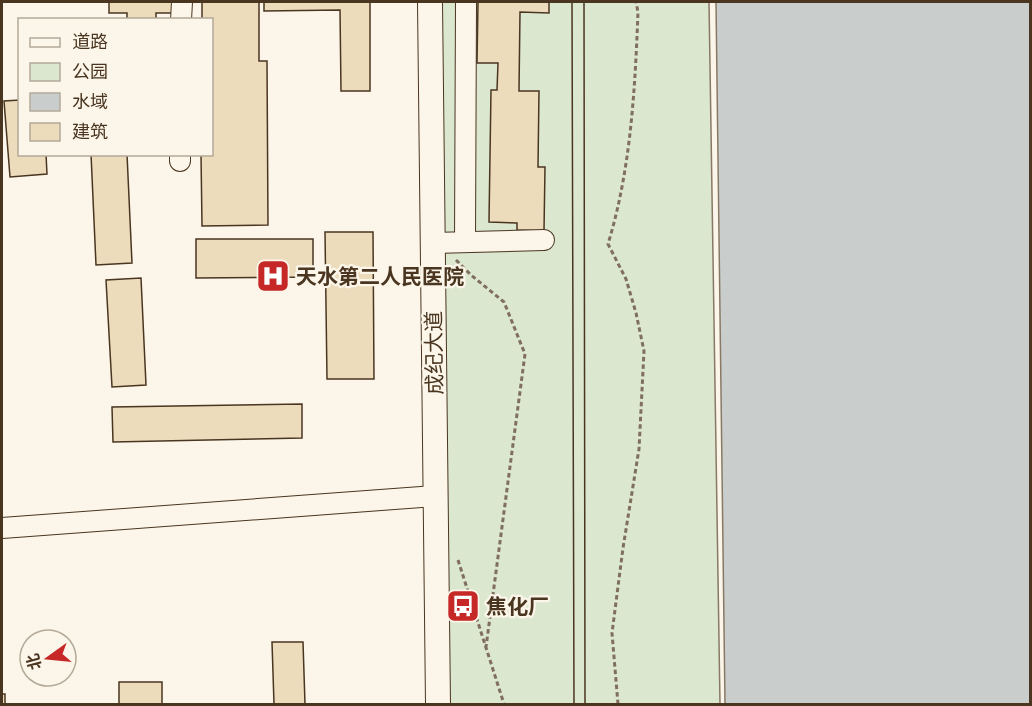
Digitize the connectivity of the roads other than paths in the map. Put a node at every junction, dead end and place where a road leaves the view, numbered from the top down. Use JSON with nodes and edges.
{"nodes":[{"id":1,"x":182,"y":2,"type":"edge"},
{"id":2,"x":430,"y":2,"type":"edge"},
{"id":3,"x":466,"y":2,"type":"edge"},
{"id":4,"x":181,"y":18,"type":"edge"},
{"id":5,"x":544,"y":240,"type":"dead end"},
{"id":6,"x":465,"y":242,"type":"junction"},
{"id":7,"x":433,"y":243,"type":"junction"},
{"id":8,"x":435,"y":496,"type":"junction"},
{"id":9,"x":2,"y":528,"type":"edge"},
{"id":10,"x":438,"y":705,"type":"edge"}],
"edges":[{"from":1,"to":4,"type":"street"},
{"from":2,"to":7,"type":"main road","name":"成纪大道"},
{"from":3,"to":6,"type":"street"},
{"from":5,"to":6,"type":"street"},
{"from":6,"to":7,"type":"street"},
{"from":7,"to":8,"type":"main road","name":"成纪大道"},
{"from":8,"to":9,"type":"street"},
{"from":8,"to":10,"type":"main road","name":"成纪大道"}]}
